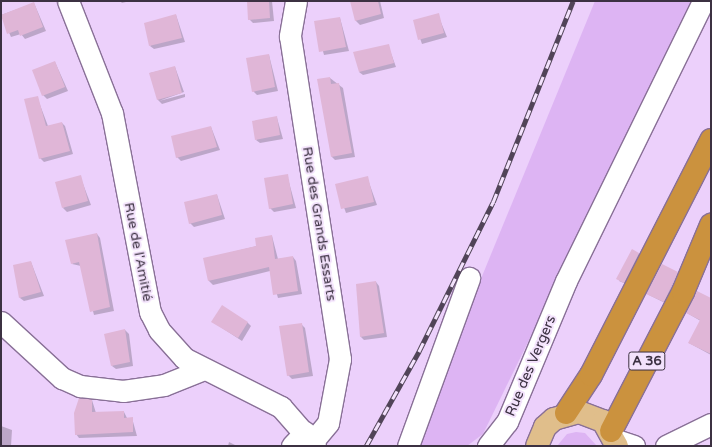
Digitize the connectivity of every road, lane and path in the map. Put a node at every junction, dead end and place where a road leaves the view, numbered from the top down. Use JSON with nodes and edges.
{"nodes":[{"id":1,"x":68,"y":1,"type":"edge"},
{"id":2,"x":296,"y":1,"type":"edge"},
{"id":3,"x":703,"y":1,"type":"edge"},
{"id":4,"x":711,"y":140,"type":"edge"},
{"id":5,"x":711,"y":225,"type":"edge"},
{"id":6,"x":469,"y":278,"type":"dead end"},
{"id":7,"x":1,"y":322,"type":"edge"},
{"id":8,"x":204,"y":369,"type":"junction"},
{"id":9,"x":566,"y":413,"type":"junction"},
{"id":10,"x":711,"y":424,"type":"edge"},
{"id":11,"x":306,"y":441,"type":"edge"},
{"id":12,"x":620,"y":441,"type":"edge"},
{"id":13,"x":408,"y":446,"type":"edge"},
{"id":14,"x":488,"y":446,"type":"edge"},
{"id":15,"x":537,"y":446,"type":"edge"},
{"id":16,"x":666,"y":446,"type":"edge"}],
"edges":[{"from":1,"to":8,"type":"street","name":"Rue de l'Amitié"},
{"from":2,"to":11,"type":"street","name":"Rue des Grands Essarts"},
{"from":3,"to":14,"type":"street","name":"Rue des Vergers"},
{"from":4,"to":9,"type":"highway"},
{"from":5,"to":12,"type":"highway","number":"A 36"},
{"from":6,"to":13,"type":"street"},
{"from":7,"to":8,"type":"street"},
{"from":8,"to":11,"type":"street","name":"Rue de l'Amitié"},
{"from":9,"to":12,"type":"main road","number":"A 36"},
{"from":9,"to":15,"type":"main road"},
{"from":10,"to":16,"type":"street"}]}
